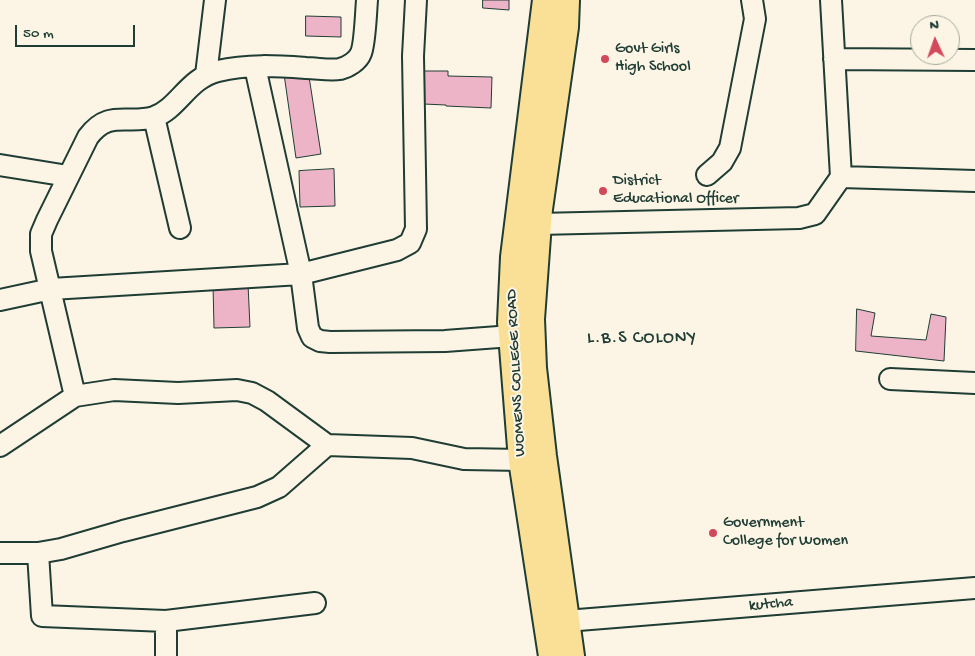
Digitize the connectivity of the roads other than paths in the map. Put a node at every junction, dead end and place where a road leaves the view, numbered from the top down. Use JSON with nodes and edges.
{"nodes":[{"id":1,"x":215,"y":0,"type":"edge"},
{"id":2,"x":367,"y":0,"type":"edge"},
{"id":3,"x":416,"y":0,"type":"edge"},
{"id":4,"x":546,"y":0,"type":"edge"},
{"id":5,"x":566,"y":0,"type":"edge"},
{"id":6,"x":752,"y":0,"type":"edge"},
{"id":7,"x":831,"y":0,"type":"edge"},
{"id":8,"x":834,"y":59,"type":"junction"},
{"id":9,"x":975,"y":60,"type":"edge"},
{"id":10,"x":255,"y":67,"type":"junction"},
{"id":11,"x":206,"y":75,"type":"junction"},
{"id":12,"x":154,"y":117,"type":"junction"},
{"id":13,"x":0,"y":165,"type":"edge"},
{"id":14,"x":707,"y":175,"type":"dead end"},
{"id":15,"x":68,"y":176,"type":"junction"},
{"id":16,"x":841,"y":178,"type":"junction"},
{"id":17,"x":975,"y":181,"type":"edge"},
{"id":18,"x":538,"y":224,"type":"junction"},
{"id":19,"x":180,"y":228,"type":"dead end"},
{"id":20,"x":301,"y":274,"type":"junction"},
{"id":21,"x":51,"y":289,"type":"junction"},
{"id":22,"x":0,"y":300,"type":"edge"},
{"id":23,"x":512,"y":336,"type":"junction"},
{"id":24,"x":890,"y":379,"type":"dead end"},
{"id":25,"x":975,"y":383,"type":"edge"},
{"id":26,"x":75,"y":396,"type":"junction"},
{"id":27,"x":327,"y":445,"type":"junction"},
{"id":28,"x":0,"y":446,"type":"edge"},
{"id":29,"x":522,"y":460,"type":"junction"},
{"id":30,"x":537,"y":488,"type":"junction"},
{"id":31,"x":0,"y":553,"type":"edge"},
{"id":32,"x":38,"y":553,"type":"junction"},
{"id":33,"x":975,"y":588,"type":"edge"},
{"id":34,"x":315,"y":603,"type":"dead end"},
{"id":35,"x":166,"y":621,"type":"junction"},
{"id":36,"x":566,"y":621,"type":"junction"},
{"id":37,"x":166,"y":656,"type":"edge"},
{"id":38,"x":552,"y":656,"type":"edge"},
{"id":39,"x":571,"y":656,"type":"edge"}],
"edges":[{"from":1,"to":11,"type":"street"},
{"from":2,"to":10,"type":"street"},
{"from":3,"to":20,"type":"street"},
{"from":4,"to":23,"type":"main road","name":"WOMENS COLLEGE ROAD"},
{"from":5,"to":18,"type":"main road","name":"WOMENS COLLEGE ROAD"},
{"from":6,"to":14,"type":"street"},
{"from":7,"to":8,"type":"street"},
{"from":8,"to":9,"type":"street"},
{"from":8,"to":16,"type":"street"},
{"from":10,"to":11,"type":"street"},
{"from":10,"to":20,"type":"street"},
{"from":11,"to":12,"type":"street"},
{"from":12,"to":15,"type":"street"},
{"from":12,"to":19,"type":"street"},
{"from":13,"to":15,"type":"street"},
{"from":15,"to":21,"type":"street"},
{"from":16,"to":17,"type":"street"},
{"from":16,"to":18,"type":"street"},
{"from":18,"to":30,"type":"main road","name":"WOMENS COLLEGE ROAD"},
{"from":20,"to":21,"type":"street"},
{"from":20,"to":23,"type":"street"},
{"from":21,"to":22,"type":"street"},
{"from":21,"to":26,"type":"street"},
{"from":23,"to":29,"type":"main road","name":"WOMENS COLLEGE ROAD"},
{"from":24,"to":25,"type":"street"},
{"from":26,"to":27,"type":"street"},
{"from":26,"to":28,"type":"street"},
{"from":27,"to":29,"type":"street"},
{"from":27,"to":32,"type":"street"},
{"from":29,"to":30,"type":"main road","name":"WOMENS COLLEGE ROAD"},
{"from":30,"to":36,"type":"main road","name":"WOMENS COLLEGE ROAD"},
{"from":30,"to":38,"type":"main road","name":"WOMENS COLLEGE ROAD"},
{"from":31,"to":32,"type":"street"},
{"from":32,"to":35,"type":"street"},
{"from":33,"to":36,"type":"street","name":"kutcha"},
{"from":34,"to":35,"type":"street"},
{"from":35,"to":37,"type":"street"},
{"from":36,"to":39,"type":"main road","name":"WOMENS COLLEGE ROAD"}]}
